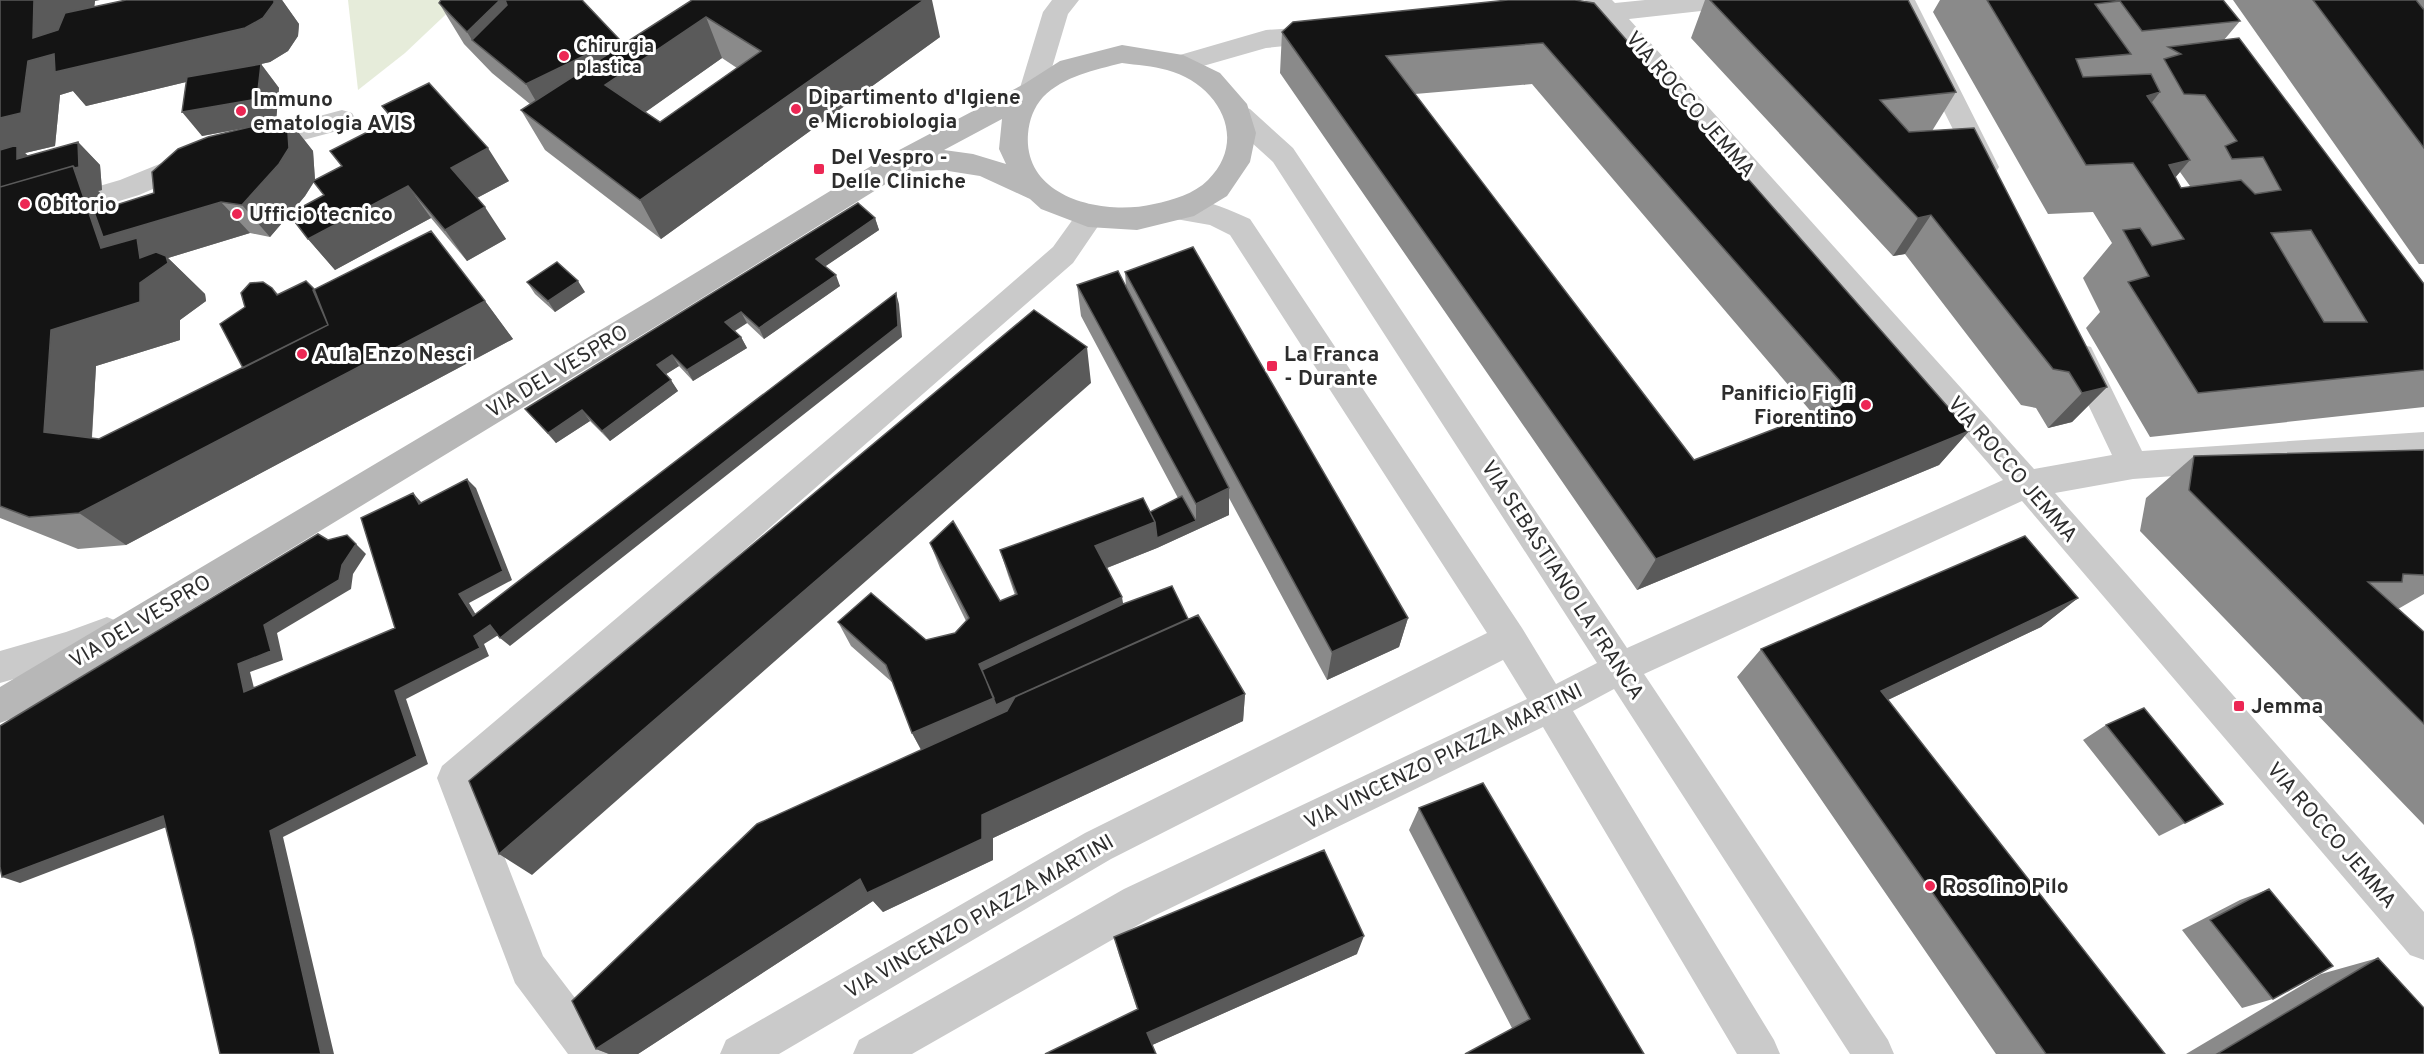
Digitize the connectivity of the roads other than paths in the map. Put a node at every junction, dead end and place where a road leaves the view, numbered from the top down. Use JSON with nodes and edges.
{"nodes":[{"id":1,"x":1066,"y":0,"type":"edge"},
{"id":2,"x":1728,"y":0,"type":"edge"},
{"id":3,"x":1902,"y":0,"type":"edge"},
{"id":4,"x":1604,"y":6,"type":"edge"},
{"id":5,"x":1574,"y":15,"type":"edge"},
{"id":6,"x":1349,"y":33,"type":"edge"},
{"id":7,"x":1182,"y":63,"type":"junction"},
{"id":8,"x":1032,"y":91,"type":"junction"},
{"id":9,"x":1240,"y":116,"type":"junction"},
{"id":10,"x":342,"y":120,"type":"dead end"},
{"id":11,"x":896,"y":164,"type":"junction"},
{"id":12,"x":1996,"y":190,"type":"edge"},
{"id":13,"x":1039,"y":193,"type":"junction"},
{"id":14,"x":1180,"y":210,"type":"junction"},
{"id":15,"x":1091,"y":216,"type":"junction"},
{"id":16,"x":0,"y":226,"type":"edge"},
{"id":17,"x":2070,"y":337,"type":"edge"},
{"id":18,"x":2424,"y":445,"type":"edge"},
{"id":19,"x":2133,"y":465,"type":"junction"},
{"id":20,"x":2027,"y":484,"type":"junction"},
{"id":21,"x":143,"y":620,"type":"junction"},
{"id":22,"x":1510,"y":639,"type":"junction"},
{"id":23,"x":0,"y":667,"type":"edge"},
{"id":24,"x":1621,"y":668,"type":"junction"},
{"id":25,"x":0,"y":706,"type":"edge"},
{"id":26,"x":1549,"y":706,"type":"junction"},
{"id":27,"x":2424,"y":941,"type":"edge"},
{"id":28,"x":593,"y":1054,"type":"edge"},
{"id":29,"x":740,"y":1054,"type":"edge"},
{"id":30,"x":873,"y":1054,"type":"edge"},
{"id":31,"x":1760,"y":1054,"type":"edge"},
{"id":32,"x":1874,"y":1054,"type":"edge"}],
"edges":[{"from":1,"to":8,"type":"street"},
{"from":2,"to":4,"type":"street"},
{"from":3,"to":12,"type":"street"},
{"from":4,"to":5,"type":"street"},
{"from":4,"to":20,"type":"street","name":"VIA ROCCO JEMMA"},
{"from":6,"to":7,"type":"street"},
{"from":7,"to":8,"type":"street"},
{"from":7,"to":9,"type":"street"},
{"from":8,"to":11,"type":"street","name":"VIA DEL VESPRO"},
{"from":8,"to":13,"type":"street"},
{"from":9,"to":14,"type":"street"},
{"from":9,"to":24,"type":"street","name":"VIA SEBASTIANO LA FRANCA"},
{"from":10,"to":16,"type":"street"},
{"from":11,"to":13,"type":"street"},
{"from":11,"to":21,"type":"street","name":"VIA DEL VESPRO"},
{"from":13,"to":15,"type":"street"},
{"from":14,"to":15,"type":"street"},
{"from":14,"to":22,"type":"street"},
{"from":15,"to":28,"type":"street"},
{"from":17,"to":19,"type":"street"},
{"from":18,"to":19,"type":"street","name":"VIA VINCENZO PIAZZA MARTINI"},
{"from":19,"to":20,"type":"street","name":"VIA VINCENZO PIAZZA MARTINI"},
{"from":20,"to":24,"type":"street","name":"VIA VINCENZO PIAZZA MARTINI"},
{"from":20,"to":27,"type":"street","name":"VIA ROCCO JEMMA"},
{"from":21,"to":23,"type":"street"},
{"from":21,"to":25,"type":"street","name":"VIA DEL VESPRO"},
{"from":22,"to":26,"type":"street"},
{"from":22,"to":29,"type":"street","name":"VIA VINCENZO PIAZZA MARTINI"},
{"from":24,"to":26,"type":"street","name":"VIA VINCENZO PIAZZA MARTINI"},
{"from":24,"to":32,"type":"street","name":"VIA SEBASTIANO LA FRANCA"},
{"from":26,"to":30,"type":"street","name":"VIA VINCENZO PIAZZA MARTINI"},
{"from":26,"to":31,"type":"street"}]}
